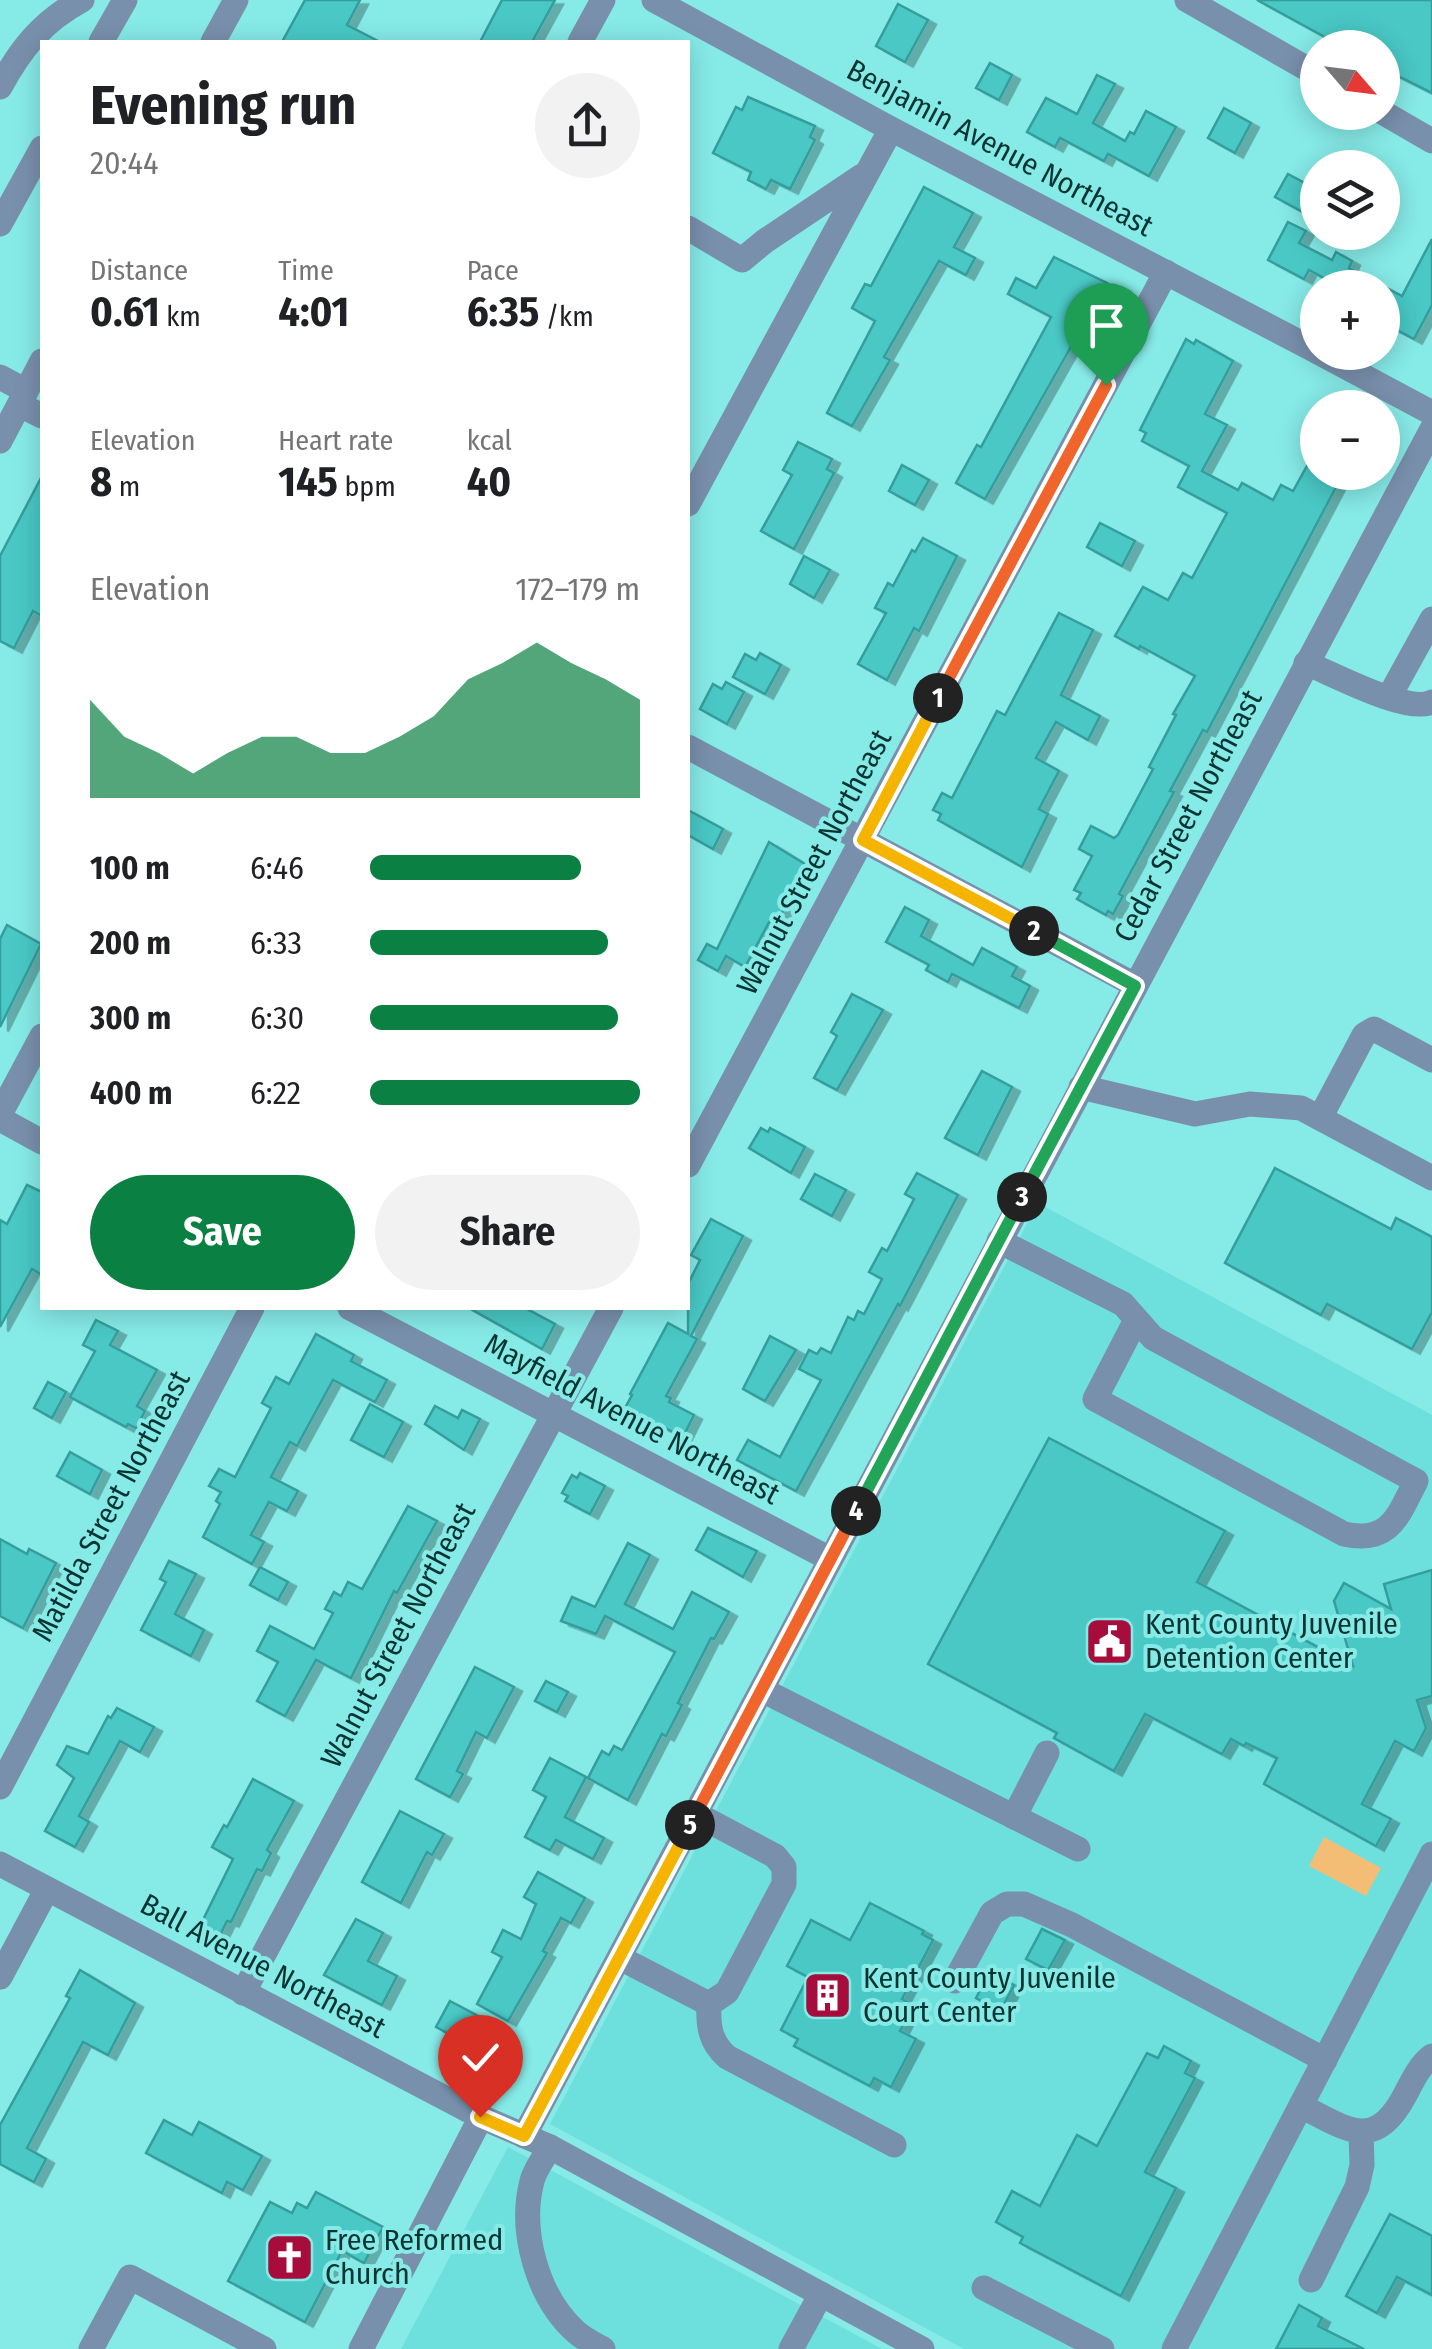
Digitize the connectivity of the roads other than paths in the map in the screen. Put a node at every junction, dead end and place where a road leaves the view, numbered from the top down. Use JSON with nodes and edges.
{"nodes":[{"id":1,"x":82,"y":0,"type":"edge"},
{"id":2,"x":125,"y":0,"type":"edge"},
{"id":3,"x":236,"y":0,"type":"edge"},
{"id":4,"x":603,"y":0,"type":"edge"},
{"id":5,"x":654,"y":0,"type":"edge"},
{"id":6,"x":1187,"y":0,"type":"edge"},
{"id":7,"x":102,"y":40,"type":"edge"},
{"id":8,"x":214,"y":40,"type":"edge"},
{"id":9,"x":581,"y":40,"type":"edge"},
{"id":10,"x":1300,"y":66,"type":"edge"},
{"id":11,"x":0,"y":87,"type":"edge"},
{"id":12,"x":1400,"y":123,"type":"edge"},
{"id":13,"x":890,"y":129,"type":"junction"},
{"id":14,"x":1432,"y":142,"type":"edge"},
{"id":15,"x":40,"y":152,"type":"edge"},
{"id":16,"x":867,"y":172,"type":"junction"},
{"id":17,"x":0,"y":224,"type":"edge"},
{"id":18,"x":690,"y":229,"type":"edge"},
{"id":19,"x":1166,"y":272,"type":"junction"},
{"id":20,"x":1300,"y":343,"type":"edge"},
{"id":21,"x":40,"y":368,"type":"edge"},
{"id":22,"x":1352,"y":370,"type":"edge"},
{"id":23,"x":0,"y":377,"type":"edge"},
{"id":24,"x":29,"y":404,"type":"edge"},
{"id":25,"x":1432,"y":413,"type":"edge"},
{"id":26,"x":1432,"y":429,"type":"edge"},
{"id":27,"x":0,"y":441,"type":"edge"},
{"id":28,"x":690,"y":500,"type":"edge"},
{"id":29,"x":1432,"y":620,"type":"edge"},
{"id":30,"x":1306,"y":664,"type":"junction"},
{"id":31,"x":1388,"y":697,"type":"junction"},
{"id":32,"x":1432,"y":702,"type":"edge"},
{"id":33,"x":690,"y":748,"type":"edge"},
{"id":34,"x":863,"y":840,"type":"junction"},
{"id":35,"x":1135,"y":986,"type":"junction"},
{"id":36,"x":40,"y":1040,"type":"edge"},
{"id":37,"x":1432,"y":1060,"type":"edge"},
{"id":38,"x":1081,"y":1088,"type":"junction"},
{"id":39,"x":0,"y":1117,"type":"edge"},
{"id":40,"x":1320,"y":1118,"type":"junction"},
{"id":41,"x":40,"y":1141,"type":"edge"},
{"id":42,"x":690,"y":1161,"type":"edge"},
{"id":43,"x":1432,"y":1178,"type":"edge"},
{"id":44,"x":998,"y":1240,"type":"junction"},
{"id":45,"x":251,"y":1310,"type":"edge"},
{"id":46,"x":354,"y":1310,"type":"edge"},
{"id":47,"x":610,"y":1310,"type":"edge"},
{"id":48,"x":1136,"y":1320,"type":"junction"},
{"id":49,"x":553,"y":1414,"type":"junction"},
{"id":50,"x":830,"y":1559,"type":"junction"},
{"id":51,"x":762,"y":1690,"type":"junction"},
{"id":52,"x":1047,"y":1753,"type":"dead end"},
{"id":53,"x":0,"y":1787,"type":"edge"},
{"id":54,"x":696,"y":1814,"type":"junction"},
{"id":55,"x":1014,"y":1817,"type":"junction"},
{"id":56,"x":1078,"y":1849,"type":"dead end"},
{"id":57,"x":1432,"y":1854,"type":"edge"},
{"id":58,"x":0,"y":1864,"type":"edge"},
{"id":59,"x":47,"y":1889,"type":"junction"},
{"id":60,"x":620,"y":1958,"type":"junction"},
{"id":61,"x":0,"y":1977,"type":"edge"},
{"id":62,"x":956,"y":1981,"type":"dead end"},
{"id":63,"x":243,"y":1993,"type":"junction"},
{"id":64,"x":710,"y":2004,"type":"junction"},
{"id":65,"x":1432,"y":2056,"type":"edge"},
{"id":66,"x":1325,"y":2060,"type":"junction"},
{"id":67,"x":1301,"y":2106,"type":"junction"},
{"id":68,"x":480,"y":2117,"type":"junction"},
{"id":69,"x":1361,"y":2132,"type":"junction"},
{"id":70,"x":524,"y":2136,"type":"junction"},
{"id":71,"x":894,"y":2144,"type":"dead end"},
{"id":72,"x":550,"y":2147,"type":"junction"},
{"id":73,"x":1311,"y":2280,"type":"dead end"},
{"id":74,"x":984,"y":2288,"type":"dead end"},
{"id":75,"x":821,"y":2294,"type":"junction"},
{"id":76,"x":91,"y":2349,"type":"edge"},
{"id":77,"x":264,"y":2349,"type":"edge"},
{"id":78,"x":361,"y":2349,"type":"edge"},
{"id":79,"x":603,"y":2349,"type":"edge"},
{"id":80,"x":790,"y":2349,"type":"edge"},
{"id":81,"x":922,"y":2349,"type":"edge"},
{"id":82,"x":1102,"y":2349,"type":"edge"},
{"id":83,"x":1174,"y":2349,"type":"edge"}],
"edges":[{"from":1,"to":11,"type":"street"},
{"from":2,"to":7,"type":"street"},
{"from":3,"to":8,"type":"street"},
{"from":4,"to":9,"type":"street"},
{"from":5,"to":13,"type":"street","name":"Benjamin Avenue Northeast"},
{"from":6,"to":10,"type":"street"},
{"from":12,"to":14,"type":"street"},
{"from":13,"to":16,"type":"street"},
{"from":13,"to":19,"type":"street","name":"Benjamin Avenue Northeast"},
{"from":15,"to":17,"type":"street"},
{"from":16,"to":18,"type":"street"},
{"from":16,"to":28,"type":"street"},
{"from":19,"to":20,"type":"street","name":"Benjamin Avenue Northeast"},
{"from":19,"to":34,"type":"street","name":"Walnut Street Northeast"},
{"from":21,"to":24,"type":"street"},
{"from":22,"to":25,"type":"street","name":"Benjamin Avenue Northeast"},
{"from":23,"to":24,"type":"street"},
{"from":24,"to":27,"type":"street"},
{"from":26,"to":30,"type":"street","name":"Cedar Street Northeast"},
{"from":29,"to":31,"type":"street"},
{"from":30,"to":31,"type":"street"},
{"from":30,"to":35,"type":"street","name":"Cedar Street Northeast"},
{"from":31,"to":32,"type":"street"},
{"from":33,"to":34,"type":"street"},
{"from":34,"to":35,"type":"street"},
{"from":34,"to":42,"type":"street","name":"Walnut Street Northeast"},
{"from":35,"to":38,"type":"street","name":"Cedar Street Northeast"},
{"from":36,"to":39,"type":"street"},
{"from":37,"to":40,"type":"street"},
{"from":38,"to":40,"type":"street"},
{"from":38,"to":44,"type":"street","name":"Cedar Street Northeast"},
{"from":39,"to":41,"type":"street"},
{"from":40,"to":43,"type":"street"},
{"from":44,"to":48,"type":"street"},
{"from":44,"to":50,"type":"street","name":"Cedar Street Northeast"},
{"from":45,"to":53,"type":"street","name":"Matilda Street Northeast"},
{"from":46,"to":49,"type":"street","name":"Mayfield Avenue Northeast"},
{"from":47,"to":49,"type":"street","name":"Walnut Street Northeast"},
{"from":48,"to":48,"type":"street"},
{"from":49,"to":50,"type":"street","name":"Mayfield Avenue Northeast"},
{"from":49,"to":63,"type":"street","name":"Walnut Street Northeast"},
{"from":50,"to":51,"type":"street","name":"Cedar Street Northeast"},
{"from":51,"to":54,"type":"street","name":"Cedar Street Northeast"},
{"from":51,"to":55,"type":"street"},
{"from":52,"to":55,"type":"street"},
{"from":54,"to":60,"type":"street","name":"Cedar Street Northeast"},
{"from":54,"to":64,"type":"street"},
{"from":55,"to":56,"type":"street"},
{"from":57,"to":66,"type":"street"},
{"from":58,"to":59,"type":"street","name":"Ball Avenue Northeast"},
{"from":59,"to":61,"type":"street"},
{"from":59,"to":63,"type":"street","name":"Ball Avenue Northeast"},
{"from":60,"to":64,"type":"street"},
{"from":60,"to":70,"type":"street","name":"Cedar Street Northeast"},
{"from":62,"to":66,"type":"street"},
{"from":63,"to":68,"type":"street","name":"Ball Avenue Northeast"},
{"from":64,"to":71,"type":"street"},
{"from":65,"to":69,"type":"street"},
{"from":66,"to":67,"type":"street"},
{"from":67,"to":69,"type":"street"},
{"from":67,"to":83,"type":"street"},
{"from":68,"to":70,"type":"street","name":"Ball Avenue Northeast"},
{"from":68,"to":78,"type":"street"},
{"from":69,"to":73,"type":"street"},
{"from":70,"to":72,"type":"street","name":"Ball Avenue Northeast"},
{"from":72,"to":75,"type":"street","name":"Ball Avenue Northeast"},
{"from":72,"to":79,"type":"street"},
{"from":74,"to":82,"type":"street"},
{"from":75,"to":80,"type":"street"},
{"from":75,"to":81,"type":"street","name":"Ball Avenue Northeast"},
{"from":76,"to":77,"type":"street"}]}
